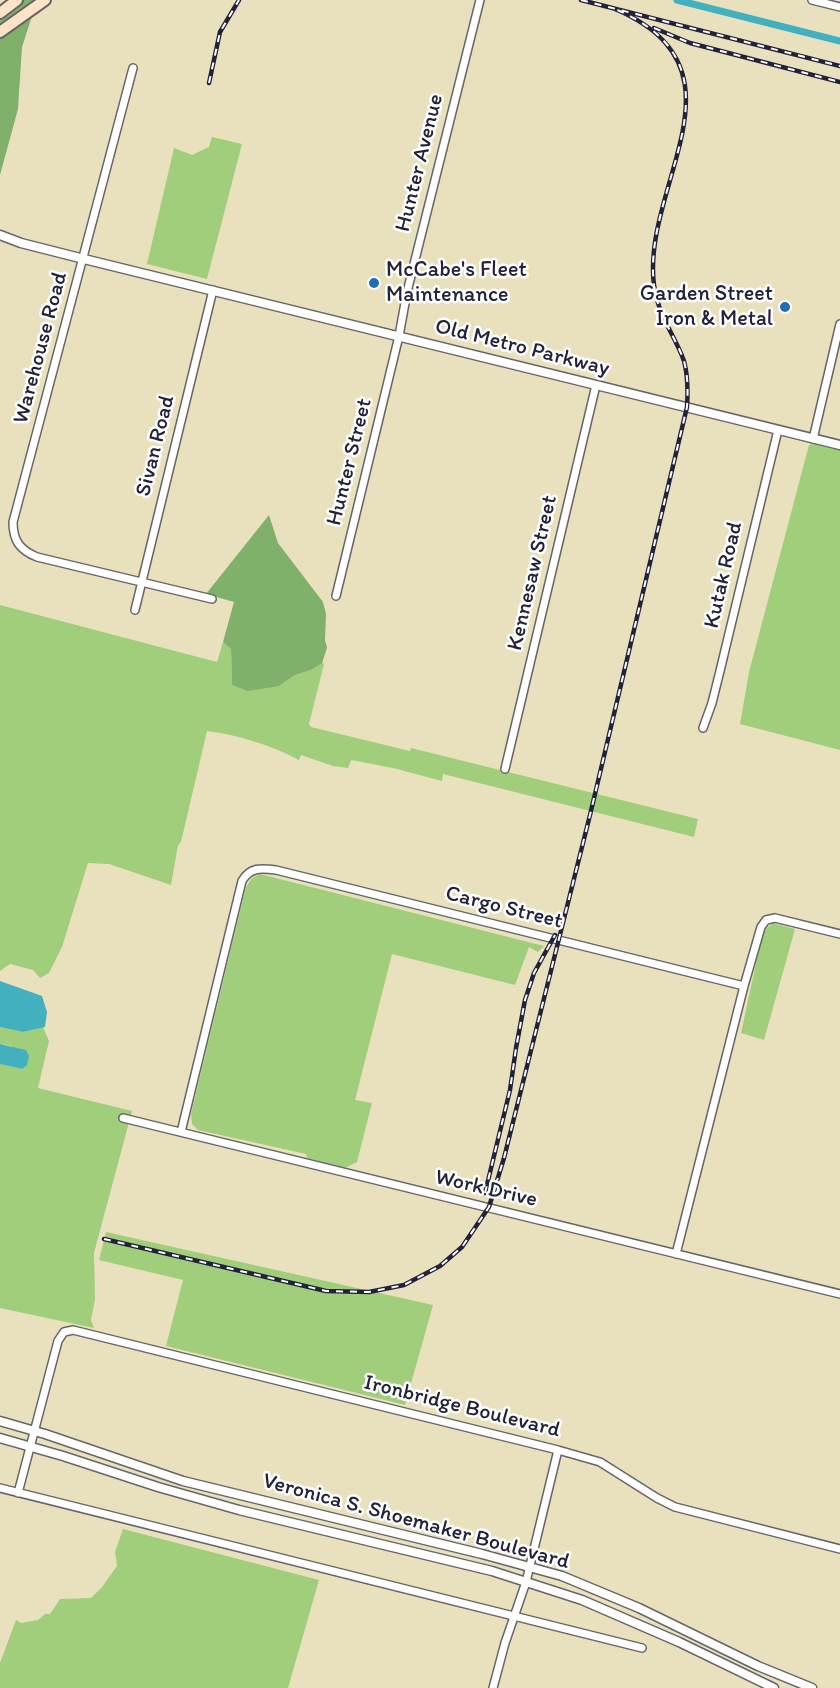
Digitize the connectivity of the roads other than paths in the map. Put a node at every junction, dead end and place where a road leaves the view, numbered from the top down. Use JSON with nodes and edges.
{"nodes":[{"id":1,"x":17,"y":0,"type":"edge"},
{"id":2,"x":45,"y":0,"type":"edge"},
{"id":3,"x":480,"y":0,"type":"edge"},
{"id":4,"x":812,"y":0,"type":"edge"},
{"id":5,"x":840,"y":7,"type":"edge"},
{"id":6,"x":0,"y":13,"type":"edge"},
{"id":7,"x":0,"y":32,"type":"edge"},
{"id":8,"x":133,"y":68,"type":"dead end"},
{"id":9,"x":0,"y":235,"type":"edge"},
{"id":10,"x":0,"y":240,"type":"edge"},
{"id":11,"x":21,"y":243,"type":"junction"},
{"id":12,"x":84,"y":258,"type":"junction"},
{"id":13,"x":213,"y":290,"type":"junction"},
{"id":14,"x":840,"y":324,"type":"edge"},
{"id":15,"x":399,"y":336,"type":"junction"},
{"id":16,"x":596,"y":385,"type":"junction"},
{"id":17,"x":778,"y":430,"type":"junction"},
{"id":18,"x":813,"y":439,"type":"junction"},
{"id":19,"x":840,"y":445,"type":"edge"},
{"id":20,"x":142,"y":582,"type":"junction"},
{"id":21,"x":336,"y":596,"type":"dead end"},
{"id":22,"x":212,"y":599,"type":"dead end"},
{"id":23,"x":135,"y":610,"type":"dead end"},
{"id":24,"x":703,"y":728,"type":"dead end"},
{"id":25,"x":505,"y":770,"type":"dead end"},
{"id":26,"x":840,"y":934,"type":"edge"},
{"id":27,"x":744,"y":986,"type":"junction"},
{"id":28,"x":123,"y":1118,"type":"dead end"},
{"id":29,"x":181,"y":1132,"type":"junction"},
{"id":30,"x":676,"y":1254,"type":"junction"},
{"id":31,"x":840,"y":1294,"type":"edge"},
{"id":32,"x":0,"y":1421,"type":"edge"},
{"id":33,"x":35,"y":1431,"type":"junction"},
{"id":34,"x":0,"y":1438,"type":"edge"},
{"id":35,"x":31,"y":1447,"type":"junction"},
{"id":36,"x":558,"y":1450,"type":"junction"},
{"id":37,"x":0,"y":1488,"type":"edge"},
{"id":38,"x":18,"y":1493,"type":"junction"},
{"id":39,"x":840,"y":1549,"type":"edge"},
{"id":40,"x":530,"y":1567,"type":"junction"},
{"id":41,"x":526,"y":1582,"type":"junction"},
{"id":42,"x":514,"y":1616,"type":"junction"},
{"id":43,"x":642,"y":1648,"type":"dead end"},
{"id":44,"x":493,"y":1688,"type":"edge"},
{"id":45,"x":774,"y":1688,"type":"edge"},
{"id":46,"x":812,"y":1688,"type":"edge"}],
"edges":[{"from":1,"to":6,"type":"main road"},
{"from":2,"to":7,"type":"main road"},
{"from":3,"to":15,"type":"street","name":"Hunter Avenue"},
{"from":4,"to":5,"type":"street"},
{"from":8,"to":12,"type":"street","name":"Warehouse Road"},
{"from":9,"to":11,"type":"street","name":"Old Metro Parkway"},
{"from":10,"to":11,"type":"street","name":"Old Metro Parkway"},
{"from":11,"to":12,"type":"street","name":"Old Metro Parkway"},
{"from":12,"to":13,"type":"street","name":"Old Metro Parkway"},
{"from":12,"to":20,"type":"street","name":"Warehouse Road"},
{"from":13,"to":15,"type":"street","name":"Old Metro Parkway"},
{"from":13,"to":20,"type":"street","name":"Sivan Road"},
{"from":14,"to":18,"type":"street"},
{"from":15,"to":16,"type":"street","name":"Old Metro Parkway"},
{"from":15,"to":21,"type":"street","name":"Hunter Street"},
{"from":16,"to":17,"type":"street","name":"Old Metro Parkway"},
{"from":16,"to":25,"type":"street","name":"Kennesaw Street"},
{"from":17,"to":18,"type":"street","name":"Old Metro Parkway"},
{"from":17,"to":24,"type":"street","name":"Kutak Road"},
{"from":18,"to":19,"type":"street","name":"Old Metro Parkway"},
{"from":20,"to":22,"type":"street","name":"Warehouse Road"},
{"from":20,"to":23,"type":"street","name":"Sivan Road"},
{"from":26,"to":27,"type":"street"},
{"from":27,"to":29,"type":"street","name":"Cargo Street"},
{"from":27,"to":30,"type":"street"},
{"from":28,"to":29,"type":"street","name":"Work Drive"},
{"from":29,"to":30,"type":"street","name":"Work Drive"},
{"from":30,"to":31,"type":"street","name":"Work Drive"},
{"from":32,"to":33,"type":"street","name":"Veronica S. Shoemaker Boulevard"},
{"from":33,"to":35,"type":"street"},
{"from":33,"to":36,"type":"street","name":"Ironbridge Boulevard"},
{"from":33,"to":40,"type":"street","name":"Veronica S. Shoemaker Boulevard"},
{"from":34,"to":35,"type":"street","name":"Veronica S. Shoemaker Boulevard"},
{"from":35,"to":38,"type":"street"},
{"from":35,"to":41,"type":"street","name":"Veronica S. Shoemaker Boulevard"},
{"from":36,"to":39,"type":"street","name":"Ironbridge Boulevard"},
{"from":36,"to":40,"type":"street"},
{"from":37,"to":38,"type":"street"},
{"from":38,"to":42,"type":"street"},
{"from":40,"to":41,"type":"street"},
{"from":40,"to":46,"type":"street","name":"Veronica S. Shoemaker Boulevard"},
{"from":41,"to":42,"type":"street"},
{"from":41,"to":45,"type":"street","name":"Veronica S. Shoemaker Boulevard"},
{"from":42,"to":43,"type":"street"},
{"from":42,"to":44,"type":"street"}]}
